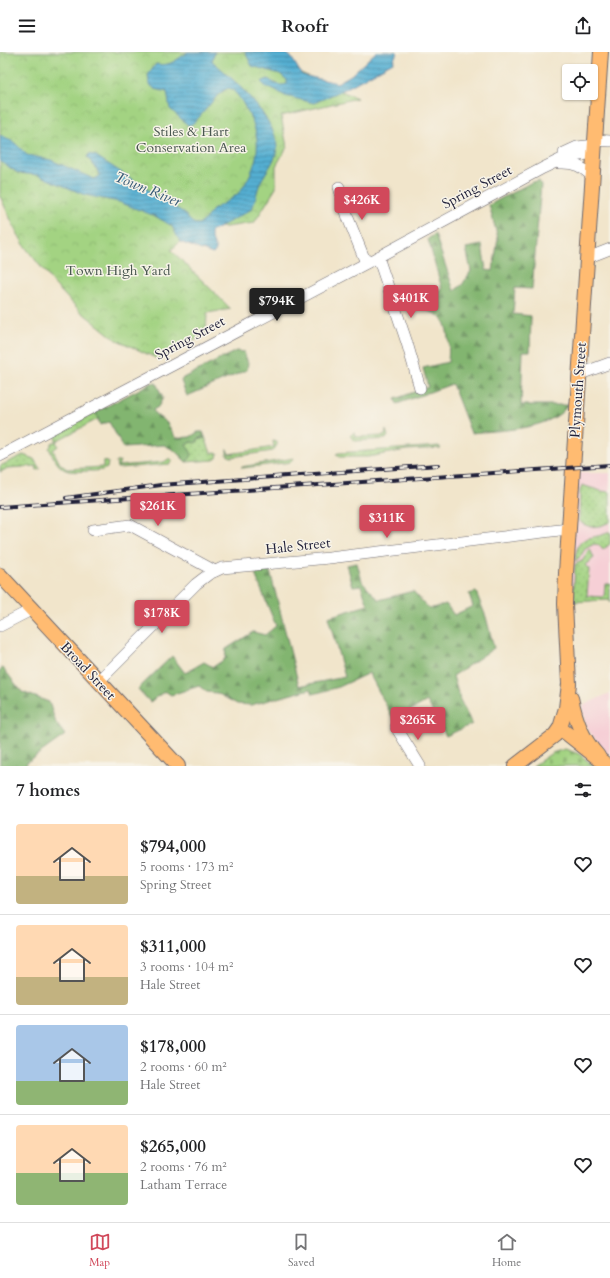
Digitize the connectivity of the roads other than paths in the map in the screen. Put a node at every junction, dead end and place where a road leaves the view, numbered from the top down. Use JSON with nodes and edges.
{"nodes":[{"id":1,"x":601,"y":52,"type":"edge"},
{"id":2,"x":610,"y":141,"type":"edge"},
{"id":3,"x":595,"y":146,"type":"junction"},
{"id":4,"x":547,"y":166,"type":"junction"},
{"id":5,"x":593,"y":177,"type":"junction"},
{"id":6,"x":339,"y":187,"type":"dead end"},
{"id":7,"x":610,"y":249,"type":"edge"},
{"id":8,"x":378,"y":257,"type":"junction"},
{"id":9,"x":587,"y":258,"type":"junction"},
{"id":10,"x":366,"y":263,"type":"junction"},
{"id":11,"x":610,"y":363,"type":"edge"},
{"id":12,"x":580,"y":374,"type":"junction"},
{"id":13,"x":420,"y":388,"type":"dead end"},
{"id":14,"x":0,"y":456,"type":"edge"},
{"id":15,"x":568,"y":529,"type":"junction"},
{"id":16,"x":93,"y":530,"type":"dead end"},
{"id":17,"x":214,"y":571,"type":"junction"},
{"id":18,"x":0,"y":575,"type":"edge"},
{"id":19,"x":32,"y":610,"type":"junction"},
{"id":20,"x":0,"y":626,"type":"edge"},
{"id":21,"x":98,"y":682,"type":"junction"},
{"id":22,"x":569,"y":684,"type":"junction"},
{"id":23,"x":396,"y":727,"type":"dead end"},
{"id":24,"x":560,"y":728,"type":"junction"},
{"id":25,"x":598,"y":756,"type":"junction"},
{"id":26,"x":178,"y":766,"type":"edge"},
{"id":27,"x":420,"y":766,"type":"edge"},
{"id":28,"x":515,"y":766,"type":"edge"},
{"id":29,"x":608,"y":766,"type":"edge"}],
"edges":[{"from":1,"to":3,"type":"main road","name":"Plymouth Street"},
{"from":2,"to":3,"type":"street","name":"Spring Street"},
{"from":3,"to":4,"type":"street","name":"Spring Street"},
{"from":3,"to":5,"type":"main road","name":"Plymouth Street"},
{"from":4,"to":5,"type":"street"},
{"from":4,"to":8,"type":"street","name":"Spring Street"},
{"from":5,"to":9,"type":"main road","name":"Plymouth Street"},
{"from":6,"to":10,"type":"street"},
{"from":7,"to":9,"type":"street"},
{"from":8,"to":10,"type":"street","name":"Spring Street"},
{"from":8,"to":13,"type":"street"},
{"from":9,"to":12,"type":"main road","name":"Plymouth Street"},
{"from":10,"to":14,"type":"street","name":"Spring Street"},
{"from":11,"to":12,"type":"street"},
{"from":12,"to":15,"type":"main road","name":"Plymouth Street"},
{"from":15,"to":17,"type":"street","name":"Hale Street"},
{"from":15,"to":22,"type":"main road","name":"Plymouth Street"},
{"from":16,"to":17,"type":"street"},
{"from":17,"to":21,"type":"street","name":"Hale Street"},
{"from":18,"to":19,"type":"main road","name":"Broad Street"},
{"from":19,"to":20,"type":"street"},
{"from":19,"to":21,"type":"main road","name":"Broad Street"},
{"from":21,"to":26,"type":"main road","name":"Broad Street"},
{"from":22,"to":24,"type":"main road","name":"Plymouth Street"},
{"from":22,"to":25,"type":"main road"},
{"from":23,"to":27,"type":"street"},
{"from":24,"to":25,"type":"main road"},
{"from":24,"to":28,"type":"main road"},
{"from":25,"to":29,"type":"main road"}]}
